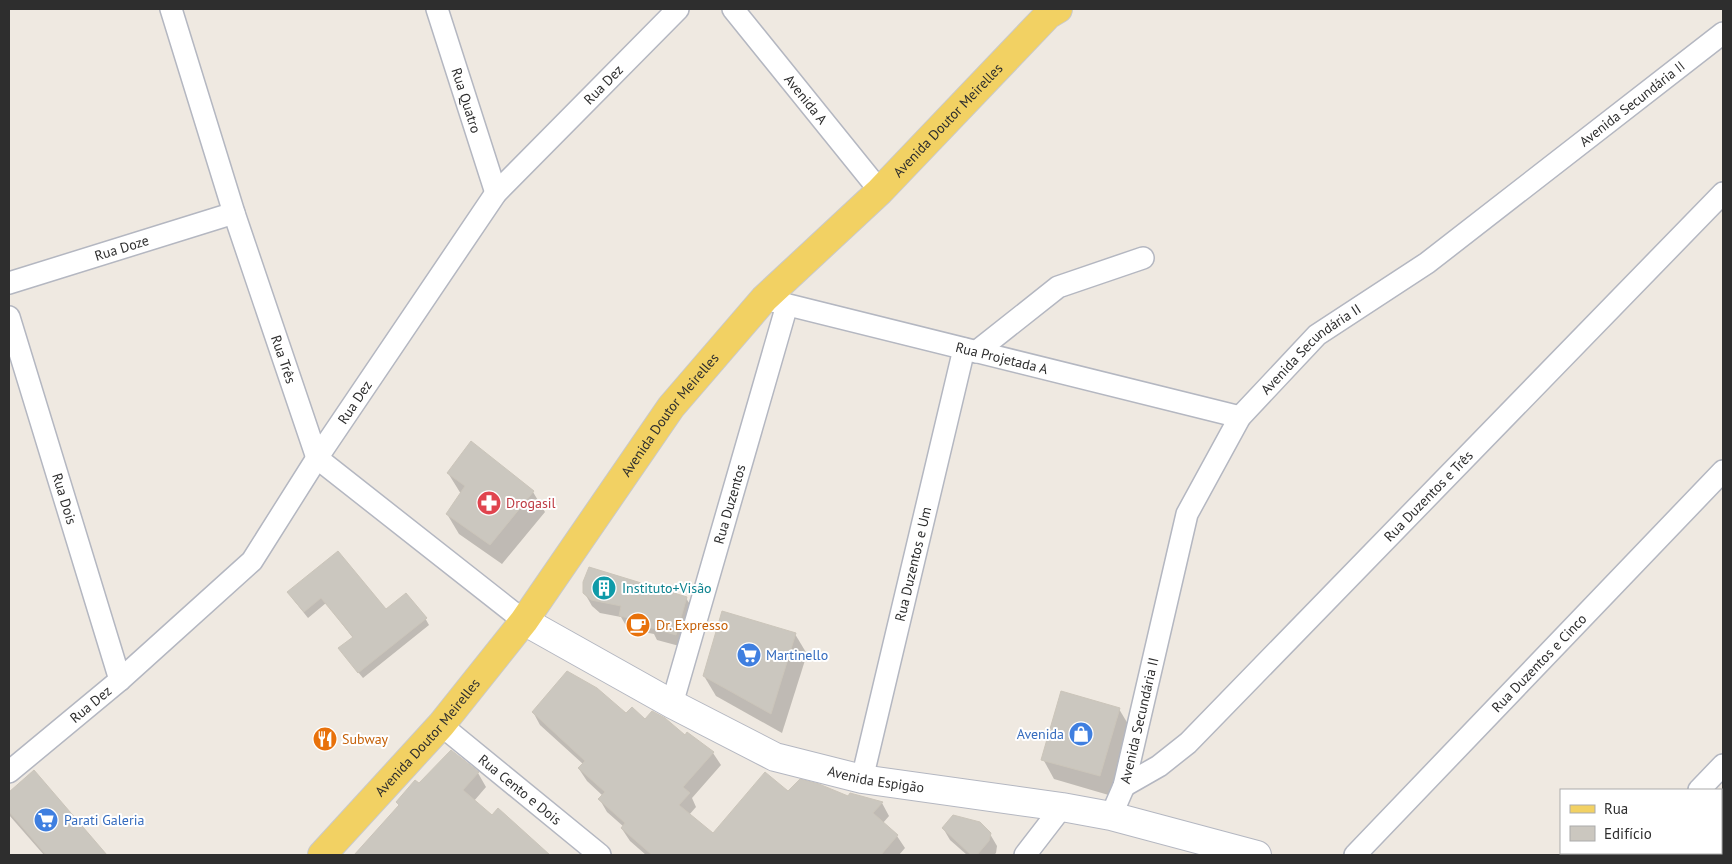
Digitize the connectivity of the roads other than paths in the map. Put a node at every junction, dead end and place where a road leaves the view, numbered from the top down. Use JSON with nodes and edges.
{"nodes":[{"id":1,"x":171,"y":9,"type":"edge"},
{"id":2,"x":437,"y":9,"type":"edge"},
{"id":3,"x":678,"y":9,"type":"edge"},
{"id":4,"x":732,"y":9,"type":"edge"},
{"id":5,"x":1058,"y":9,"type":"edge"},
{"id":6,"x":1723,"y":33,"type":"edge"},
{"id":7,"x":880,"y":191,"type":"junction"},
{"id":8,"x":1723,"y":193,"type":"edge"},
{"id":9,"x":496,"y":194,"type":"junction"},
{"id":10,"x":234,"y":213,"type":"junction"},
{"id":11,"x":1143,"y":258,"type":"dead end"},
{"id":12,"x":9,"y":283,"type":"edge"},
{"id":13,"x":775,"y":302,"type":"junction"},
{"id":14,"x":9,"y":317,"type":"edge"},
{"id":15,"x":970,"y":350,"type":"junction"},
{"id":16,"x":1240,"y":417,"type":"junction"},
{"id":17,"x":317,"y":458,"type":"junction"},
{"id":18,"x":1723,"y":471,"type":"edge"},
{"id":19,"x":524,"y":621,"type":"junction"},
{"id":20,"x":120,"y":680,"type":"junction"},
{"id":21,"x":672,"y":704,"type":"junction"},
{"id":22,"x":441,"y":725,"type":"junction"},
{"id":23,"x":1723,"y":764,"type":"edge"},
{"id":24,"x":9,"y":772,"type":"edge"},
{"id":25,"x":862,"y":779,"type":"junction"},
{"id":26,"x":1124,"y":786,"type":"junction"},
{"id":27,"x":1699,"y":789,"type":"edge"},
{"id":28,"x":1062,"y":807,"type":"junction"},
{"id":29,"x":1111,"y":816,"type":"junction"},
{"id":30,"x":322,"y":855,"type":"edge"},
{"id":31,"x":600,"y":855,"type":"edge"},
{"id":32,"x":1025,"y":855,"type":"edge"},
{"id":33,"x":1257,"y":855,"type":"edge"},
{"id":34,"x":1355,"y":855,"type":"edge"}],
"edges":[{"from":1,"to":10,"type":"street","name":"Rua Três"},
{"from":2,"to":9,"type":"street","name":"Rua Quatro"},
{"from":3,"to":9,"type":"street","name":"Rua Dez"},
{"from":4,"to":7,"type":"street","name":"Avenida A"},
{"from":5,"to":7,"type":"main road","name":"Avenida Doutor Meirelles"},
{"from":6,"to":16,"type":"street","name":"Avenida Secundária II"},
{"from":7,"to":13,"type":"main road","name":"Avenida Doutor Meirelles"},
{"from":8,"to":26,"type":"street","name":"Rua Duzentos e Três"},
{"from":9,"to":17,"type":"street","name":"Rua Dez"},
{"from":10,"to":12,"type":"street","name":"Rua Doze"},
{"from":10,"to":17,"type":"street","name":"Rua Três"},
{"from":11,"to":15,"type":"street"},
{"from":13,"to":15,"type":"street","name":"Rua Projetada A"},
{"from":13,"to":19,"type":"main road","name":"Avenida Doutor Meirelles"},
{"from":13,"to":21,"type":"street","name":"Rua Duzentos"},
{"from":14,"to":20,"type":"street","name":"Rua Dois"},
{"from":15,"to":16,"type":"street","name":"Rua Projetada A"},
{"from":15,"to":25,"type":"street","name":"Rua Duzentos e Um"},
{"from":16,"to":26,"type":"street","name":"Avenida Secundária II"},
{"from":17,"to":19,"type":"street"},
{"from":17,"to":20,"type":"street","name":"Rua Dez"},
{"from":18,"to":34,"type":"street","name":"Rua Duzentos e Cinco"},
{"from":19,"to":21,"type":"street","name":"Avenida Espigão"},
{"from":19,"to":22,"type":"main road","name":"Avenida Doutor Meirelles"},
{"from":20,"to":24,"type":"street","name":"Rua Dez"},
{"from":21,"to":25,"type":"street","name":"Avenida Espigão"},
{"from":22,"to":30,"type":"main road","name":"Avenida Doutor Meirelles"},
{"from":22,"to":31,"type":"street","name":"Rua Cento e Dois"},
{"from":23,"to":27,"type":"street"},
{"from":25,"to":28,"type":"street","name":"Avenida Espigão"},
{"from":26,"to":29,"type":"street","name":"Avenida Secundária II"},
{"from":28,"to":29,"type":"street","name":"Avenida Espigão"},
{"from":28,"to":32,"type":"street"},
{"from":29,"to":33,"type":"street","name":"Avenida Espigão"}]}
